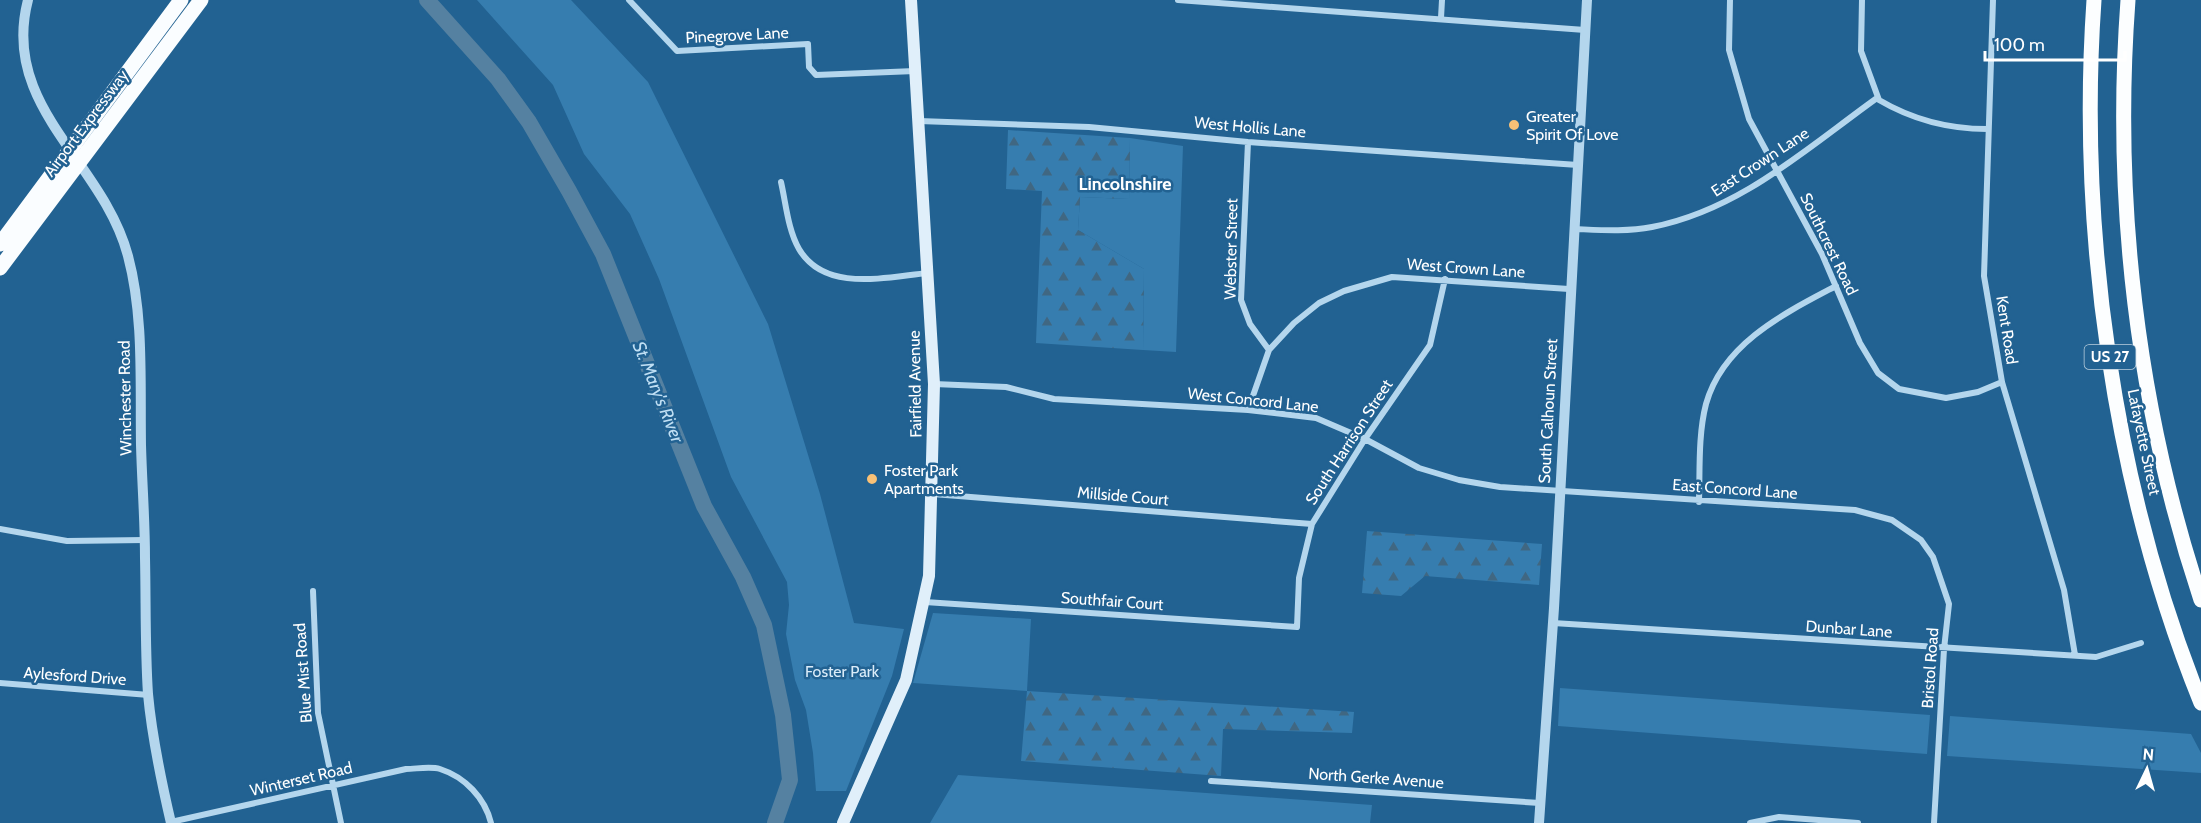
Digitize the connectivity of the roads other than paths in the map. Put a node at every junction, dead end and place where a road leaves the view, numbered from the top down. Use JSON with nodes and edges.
{"nodes":[{"id":1,"x":28,"y":0,"type":"edge"},
{"id":2,"x":181,"y":0,"type":"edge"},
{"id":3,"x":201,"y":0,"type":"edge"},
{"id":4,"x":629,"y":0,"type":"edge"},
{"id":5,"x":911,"y":0,"type":"edge"},
{"id":6,"x":1178,"y":0,"type":"edge"},
{"id":7,"x":1302,"y":0,"type":"edge"},
{"id":8,"x":1442,"y":0,"type":"edge"},
{"id":9,"x":1587,"y":0,"type":"edge"},
{"id":10,"x":1730,"y":0,"type":"edge"},
{"id":11,"x":1862,"y":0,"type":"edge"},
{"id":12,"x":1993,"y":0,"type":"edge"},
{"id":13,"x":2094,"y":0,"type":"edge"},
{"id":14,"x":2128,"y":0,"type":"edge"},
{"id":15,"x":1302,"y":9,"type":"junction"},
{"id":16,"x":1441,"y":18,"type":"junction"},
{"id":17,"x":1585,"y":30,"type":"junction"},
{"id":18,"x":916,"y":70,"type":"junction"},
{"id":19,"x":1877,"y":98,"type":"junction"},
{"id":20,"x":919,"y":120,"type":"junction"},
{"id":21,"x":1987,"y":129,"type":"junction"},
{"id":22,"x":1248,"y":141,"type":"junction"},
{"id":23,"x":74,"y":155,"type":"junction"},
{"id":24,"x":1579,"y":165,"type":"junction"},
{"id":25,"x":1777,"y":171,"type":"junction"},
{"id":26,"x":780,"y":182,"type":"dead end"},
{"id":27,"x":1575,"y":229,"type":"junction"},
{"id":28,"x":0,"y":244,"type":"edge"},
{"id":29,"x":0,"y":268,"type":"edge"},
{"id":30,"x":929,"y":273,"type":"junction"},
{"id":31,"x":1445,"y":279,"type":"junction"},
{"id":32,"x":1836,"y":286,"type":"junction"},
{"id":33,"x":1569,"y":289,"type":"junction"},
{"id":34,"x":1269,"y":350,"type":"junction"},
{"id":35,"x":2002,"y":382,"type":"junction"},
{"id":36,"x":934,"y":384,"type":"junction"},
{"id":37,"x":1248,"y":410,"type":"junction"},
{"id":38,"x":1365,"y":439,"type":"junction"},
{"id":39,"x":1559,"y":489,"type":"junction"},
{"id":40,"x":933,"y":494,"type":"junction"},
{"id":41,"x":1698,"y":502,"type":"junction"},
{"id":42,"x":1312,"y":525,"type":"junction"},
{"id":43,"x":1907,"y":527,"type":"joint"},
{"id":44,"x":0,"y":529,"type":"edge"},
{"id":45,"x":145,"y":540,"type":"junction"},
{"id":46,"x":313,"y":591,"type":"dead end"},
{"id":47,"x":2201,"y":600,"type":"edge"},
{"id":48,"x":925,"y":602,"type":"junction"},
{"id":49,"x":1553,"y":623,"type":"junction"},
{"id":50,"x":1297,"y":627,"type":"joint"},
{"id":51,"x":2141,"y":643,"type":"dead end"},
{"id":52,"x":1944,"y":649,"type":"junction"},
{"id":53,"x":2075,"y":655,"type":"junction"},
{"id":54,"x":0,"y":683,"type":"edge"},
{"id":55,"x":148,"y":695,"type":"junction"},
{"id":56,"x":2201,"y":703,"type":"edge"},
{"id":57,"x":1211,"y":781,"type":"dead end"},
{"id":58,"x":332,"y":785,"type":"junction"},
{"id":59,"x":1540,"y":803,"type":"junction"},
{"id":60,"x":171,"y":823,"type":"edge"},
{"id":61,"x":341,"y":823,"type":"edge"},
{"id":62,"x":491,"y":823,"type":"edge"},
{"id":63,"x":843,"y":823,"type":"edge"},
{"id":64,"x":1539,"y":823,"type":"edge"},
{"id":65,"x":1750,"y":823,"type":"edge"},
{"id":66,"x":1858,"y":823,"type":"edge"},
{"id":67,"x":1934,"y":823,"type":"edge"}],
"edges":[{"from":1,"to":23,"type":"street","name":"Winchester Road"},
{"from":2,"to":23,"type":"main road","name":"Airport Expressway"},
{"from":3,"to":23,"type":"main road","name":"Airport Expressway"},
{"from":4,"to":18,"type":"street","name":"Pinegrove Lane"},
{"from":5,"to":18,"type":"main road","name":"Fairfield Avenue"},
{"from":6,"to":15,"type":"street"},
{"from":7,"to":15,"type":"street"},
{"from":8,"to":16,"type":"street"},
{"from":9,"to":17,"type":"street","name":"South Calhoun Street"},
{"from":10,"to":25,"type":"street","name":"Southcrest Road"},
{"from":11,"to":19,"type":"street"},
{"from":12,"to":21,"type":"street","name":"Kent Road"},
{"from":13,"to":56,"type":"highway","name":"Lafayette Street","number":"US 27"},
{"from":14,"to":47,"type":"highway","name":"Lafayette Street","number":"US 27"},
{"from":15,"to":16,"type":"street"},
{"from":16,"to":17,"type":"street"},
{"from":17,"to":24,"type":"street","name":"South Calhoun Street"},
{"from":18,"to":20,"type":"main road","name":"Fairfield Avenue"},
{"from":19,"to":21,"type":"street"},
{"from":19,"to":25,"type":"street","name":"East Crown Lane"},
{"from":20,"to":22,"type":"street","name":"West Hollis Lane"},
{"from":20,"to":30,"type":"main road","name":"Fairfield Avenue"},
{"from":21,"to":35,"type":"street","name":"Kent Road"},
{"from":22,"to":24,"type":"street","name":"West Hollis Lane"},
{"from":22,"to":34,"type":"street","name":"Webster Street"},
{"from":23,"to":28,"type":"main road","name":"Airport Expressway"},
{"from":23,"to":29,"type":"main road","name":"Airport Expressway"},
{"from":23,"to":45,"type":"street","name":"Winchester Road"},
{"from":24,"to":27,"type":"street","name":"South Calhoun Street"},
{"from":25,"to":27,"type":"street","name":"East Crown Lane"},
{"from":25,"to":32,"type":"street","name":"Southcrest Road"},
{"from":26,"to":30,"type":"street"},
{"from":27,"to":33,"type":"street","name":"South Calhoun Street"},
{"from":30,"to":36,"type":"main road","name":"Fairfield Avenue"},
{"from":31,"to":33,"type":"street","name":"West Crown Lane"},
{"from":31,"to":34,"type":"street","name":"West Crown Lane"},
{"from":31,"to":38,"type":"street","name":"South Harrison Street"},
{"from":32,"to":35,"type":"street","name":"Southcrest Road"},
{"from":32,"to":41,"type":"street"},
{"from":33,"to":39,"type":"street","name":"South Calhoun Street"},
{"from":34,"to":37,"type":"street","name":"West Crown Lane"},
{"from":35,"to":53,"type":"street","name":"Kent Road"},
{"from":36,"to":37,"type":"street","name":"West Concord Lane"},
{"from":36,"to":40,"type":"main road","name":"Fairfield Avenue"},
{"from":37,"to":38,"type":"street","name":"West Concord Lane"},
{"from":38,"to":39,"type":"street","name":"West Concord Lane"},
{"from":38,"to":42,"type":"street","name":"South Harrison Street"},
{"from":39,"to":41,"type":"street","name":"East Concord Lane"},
{"from":39,"to":49,"type":"street","name":"South Calhoun Street"},
{"from":40,"to":42,"type":"street","name":"Millside Court"},
{"from":40,"to":48,"type":"main road","name":"Fairfield Avenue"},
{"from":41,"to":43,"type":"street","name":"East Concord Lane"},
{"from":42,"to":50,"type":"street","name":"South Harrison Street"},
{"from":43,"to":52,"type":"street","name":"Bristol Road"},
{"from":44,"to":45,"type":"street"},
{"from":45,"to":55,"type":"street","name":"Winchester Road"},
{"from":46,"to":58,"type":"street","name":"Blue Mist Road"},
{"from":48,"to":50,"type":"street","name":"Southfair Court"},
{"from":48,"to":63,"type":"main road","name":"Fairfield Avenue"},
{"from":49,"to":52,"type":"street","name":"Dunbar Lane"},
{"from":49,"to":59,"type":"street","name":"South Calhoun Street"},
{"from":51,"to":53,"type":"street","name":"Dunbar Lane"},
{"from":52,"to":53,"type":"street","name":"Dunbar Lane"},
{"from":52,"to":67,"type":"street","name":"Bristol Road"},
{"from":54,"to":55,"type":"street","name":"Aylesford Drive"},
{"from":55,"to":60,"type":"street","name":"Winchester Road"},
{"from":57,"to":59,"type":"street","name":"North Gerke Avenue"},
{"from":58,"to":60,"type":"street","name":"Winterset Road"},
{"from":58,"to":61,"type":"street","name":"Blue Mist Road"},
{"from":58,"to":62,"type":"street","name":"Winterset Road"},
{"from":59,"to":64,"type":"street","name":"South Calhoun Street"},
{"from":65,"to":66,"type":"street"}]}
